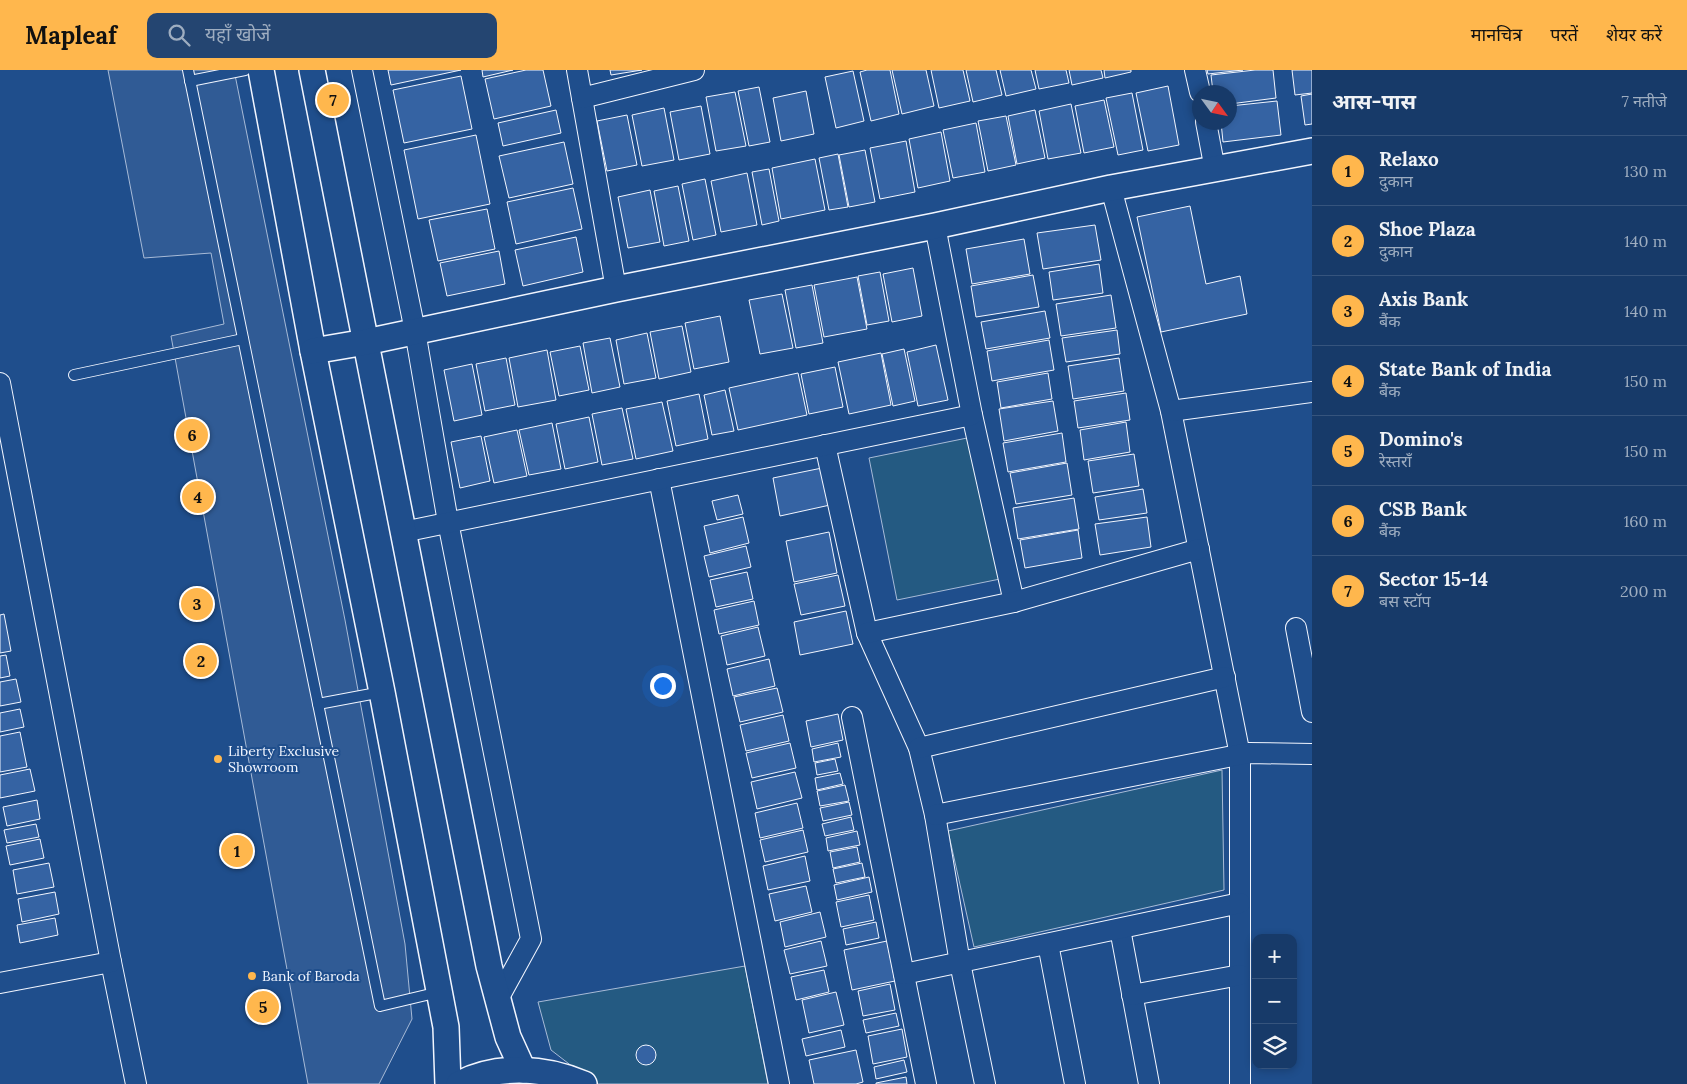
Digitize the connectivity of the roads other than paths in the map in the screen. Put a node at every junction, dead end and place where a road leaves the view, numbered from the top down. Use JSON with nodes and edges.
{"nodes":[{"id":1,"x":188,"y":70,"type":"edge"},
{"id":2,"x":245,"y":70,"type":"edge"},
{"id":3,"x":261,"y":70,"type":"edge"},
{"id":4,"x":312,"y":70,"type":"edge"},
{"id":5,"x":362,"y":70,"type":"edge"},
{"id":6,"x":577,"y":70,"type":"edge"},
{"id":7,"x":694,"y":70,"type":"edge"},
{"id":8,"x":1195,"y":70,"type":"edge"},
{"id":9,"x":190,"y":81,"type":"junction"},
{"id":10,"x":1198,"y":85,"type":"edge"},
{"id":11,"x":582,"y":98,"type":"junction"},
{"id":12,"x":1208,"y":130,"type":"edge"},
{"id":13,"x":1312,"y":151,"type":"edge"},
{"id":14,"x":1215,"y":170,"type":"junction"},
{"id":15,"x":1111,"y":188,"type":"junction"},
{"id":16,"x":935,"y":226,"type":"junction"},
{"id":17,"x":616,"y":289,"type":"junction"},
{"id":18,"x":415,"y":332,"type":"junction"},
{"id":19,"x":243,"y":338,"type":"junction"},
{"id":20,"x":366,"y":342,"type":"junction"},
{"id":21,"x":313,"y":351,"type":"junction"},
{"id":22,"x":74,"y":375,"type":"dead end"},
{"id":23,"x":0,"y":383,"type":"edge"},
{"id":24,"x":1312,"y":392,"type":"edge"},
{"id":25,"x":1171,"y":411,"type":"junction"},
{"id":26,"x":972,"y":415,"type":"junction"},
{"id":27,"x":825,"y":445,"type":"junction"},
{"id":28,"x":659,"y":479,"type":"junction"},
{"id":29,"x":448,"y":522,"type":"junction"},
{"id":30,"x":403,"y":532,"type":"junction"},
{"id":31,"x":1199,"y":549,"type":"junction"},
{"id":32,"x":1014,"y":602,"type":"junction"},
{"id":33,"x":1296,"y":628,"type":"dead end"},
{"id":34,"x":867,"y":633,"type":"junction"},
{"id":35,"x":1225,"y":677,"type":"junction"},
{"id":36,"x":382,"y":692,"type":"junction"},
{"id":37,"x":318,"y":704,"type":"junction"},
{"id":38,"x":1312,"y":712,"type":"edge"},
{"id":39,"x":852,"y":717,"type":"dead end"},
{"id":40,"x":919,"y":748,"type":"junction"},
{"id":41,"x":1312,"y":754,"type":"edge"},
{"id":42,"x":1240,"y":755,"type":"junction"},
{"id":43,"x":935,"y":815,"type":"junction"},
{"id":44,"x":1240,"y":903,"type":"junction"},
{"id":45,"x":1120,"y":929,"type":"junction"},
{"id":46,"x":1048,"y":944,"type":"junction"},
{"id":47,"x":110,"y":962,"type":"junction"},
{"id":48,"x":960,"y":963,"type":"junction"},
{"id":49,"x":904,"y":974,"type":"junction"},
{"id":50,"x":1240,"y":975,"type":"junction"},
{"id":51,"x":0,"y":983,"type":"edge"},
{"id":52,"x":440,"y":992,"type":"junction"},
{"id":53,"x":1132,"y":995,"type":"junction"},
{"id":54,"x":498,"y":999,"type":"junction"},
{"id":55,"x":523,"y":1070,"type":"junction"},
{"id":56,"x":136,"y":1084,"type":"edge"},
{"id":57,"x":448,"y":1084,"type":"edge"},
{"id":58,"x":459,"y":1084,"type":"edge"},
{"id":59,"x":584,"y":1084,"type":"edge"},
{"id":60,"x":779,"y":1084,"type":"edge"},
{"id":61,"x":926,"y":1084,"type":"edge"},
{"id":62,"x":985,"y":1084,"type":"edge"},
{"id":63,"x":1075,"y":1084,"type":"edge"},
{"id":64,"x":1149,"y":1084,"type":"edge"},
{"id":65,"x":1240,"y":1084,"type":"edge"}],
"edges":[{"from":1,"to":9,"type":"lane"},
{"from":2,"to":9,"type":"lane"},
{"from":3,"to":21,"type":"street"},
{"from":4,"to":20,"type":"street"},
{"from":5,"to":18,"type":"street"},
{"from":6,"to":11,"type":"street"},
{"from":7,"to":11,"type":"street"},
{"from":8,"to":10,"type":"street"},
{"from":9,"to":19,"type":"lane"},
{"from":11,"to":17,"type":"street"},
{"from":12,"to":14,"type":"street"},
{"from":13,"to":14,"type":"street"},
{"from":14,"to":15,"type":"street"},
{"from":15,"to":16,"type":"street"},
{"from":15,"to":25,"type":"street"},
{"from":16,"to":17,"type":"street"},
{"from":16,"to":26,"type":"street"},
{"from":17,"to":18,"type":"street"},
{"from":18,"to":20,"type":"street"},
{"from":18,"to":29,"type":"street"},
{"from":19,"to":22,"type":"lane"},
{"from":19,"to":37,"type":"lane"},
{"from":20,"to":21,"type":"street"},
{"from":20,"to":30,"type":"street"},
{"from":21,"to":36,"type":"street"},
{"from":23,"to":47,"type":"street"},
{"from":24,"to":25,"type":"street"},
{"from":25,"to":31,"type":"street"},
{"from":26,"to":27,"type":"street"},
{"from":26,"to":32,"type":"street"},
{"from":27,"to":28,"type":"street"},
{"from":27,"to":34,"type":"street"},
{"from":28,"to":29,"type":"street"},
{"from":28,"to":60,"type":"street"},
{"from":29,"to":30,"type":"street"},
{"from":29,"to":54,"type":"street"},
{"from":30,"to":54,"type":"street"},
{"from":31,"to":32,"type":"street"},
{"from":31,"to":35,"type":"street"},
{"from":32,"to":34,"type":"street"},
{"from":33,"to":38,"type":"street"},
{"from":34,"to":40,"type":"street"},
{"from":35,"to":40,"type":"street"},
{"from":35,"to":42,"type":"street"},
{"from":36,"to":37,"type":"lane"},
{"from":36,"to":52,"type":"street"},
{"from":37,"to":52,"type":"lane"},
{"from":39,"to":49,"type":"street"},
{"from":40,"to":43,"type":"street"},
{"from":41,"to":42,"type":"street"},
{"from":42,"to":43,"type":"street"},
{"from":42,"to":44,"type":"street"},
{"from":43,"to":48,"type":"street"},
{"from":44,"to":45,"type":"street"},
{"from":44,"to":50,"type":"street"},
{"from":45,"to":46,"type":"street"},
{"from":45,"to":53,"type":"street"},
{"from":46,"to":48,"type":"street"},
{"from":46,"to":63,"type":"street"},
{"from":47,"to":51,"type":"street"},
{"from":47,"to":56,"type":"street"},
{"from":48,"to":49,"type":"street"},
{"from":48,"to":62,"type":"street"},
{"from":49,"to":61,"type":"street"},
{"from":50,"to":53,"type":"street"},
{"from":50,"to":65,"type":"street"},
{"from":52,"to":57,"type":"street"},
{"from":53,"to":64,"type":"street"},
{"from":54,"to":55,"type":"street"},
{"from":55,"to":58,"type":"street"},
{"from":55,"to":59,"type":"street"}]}
